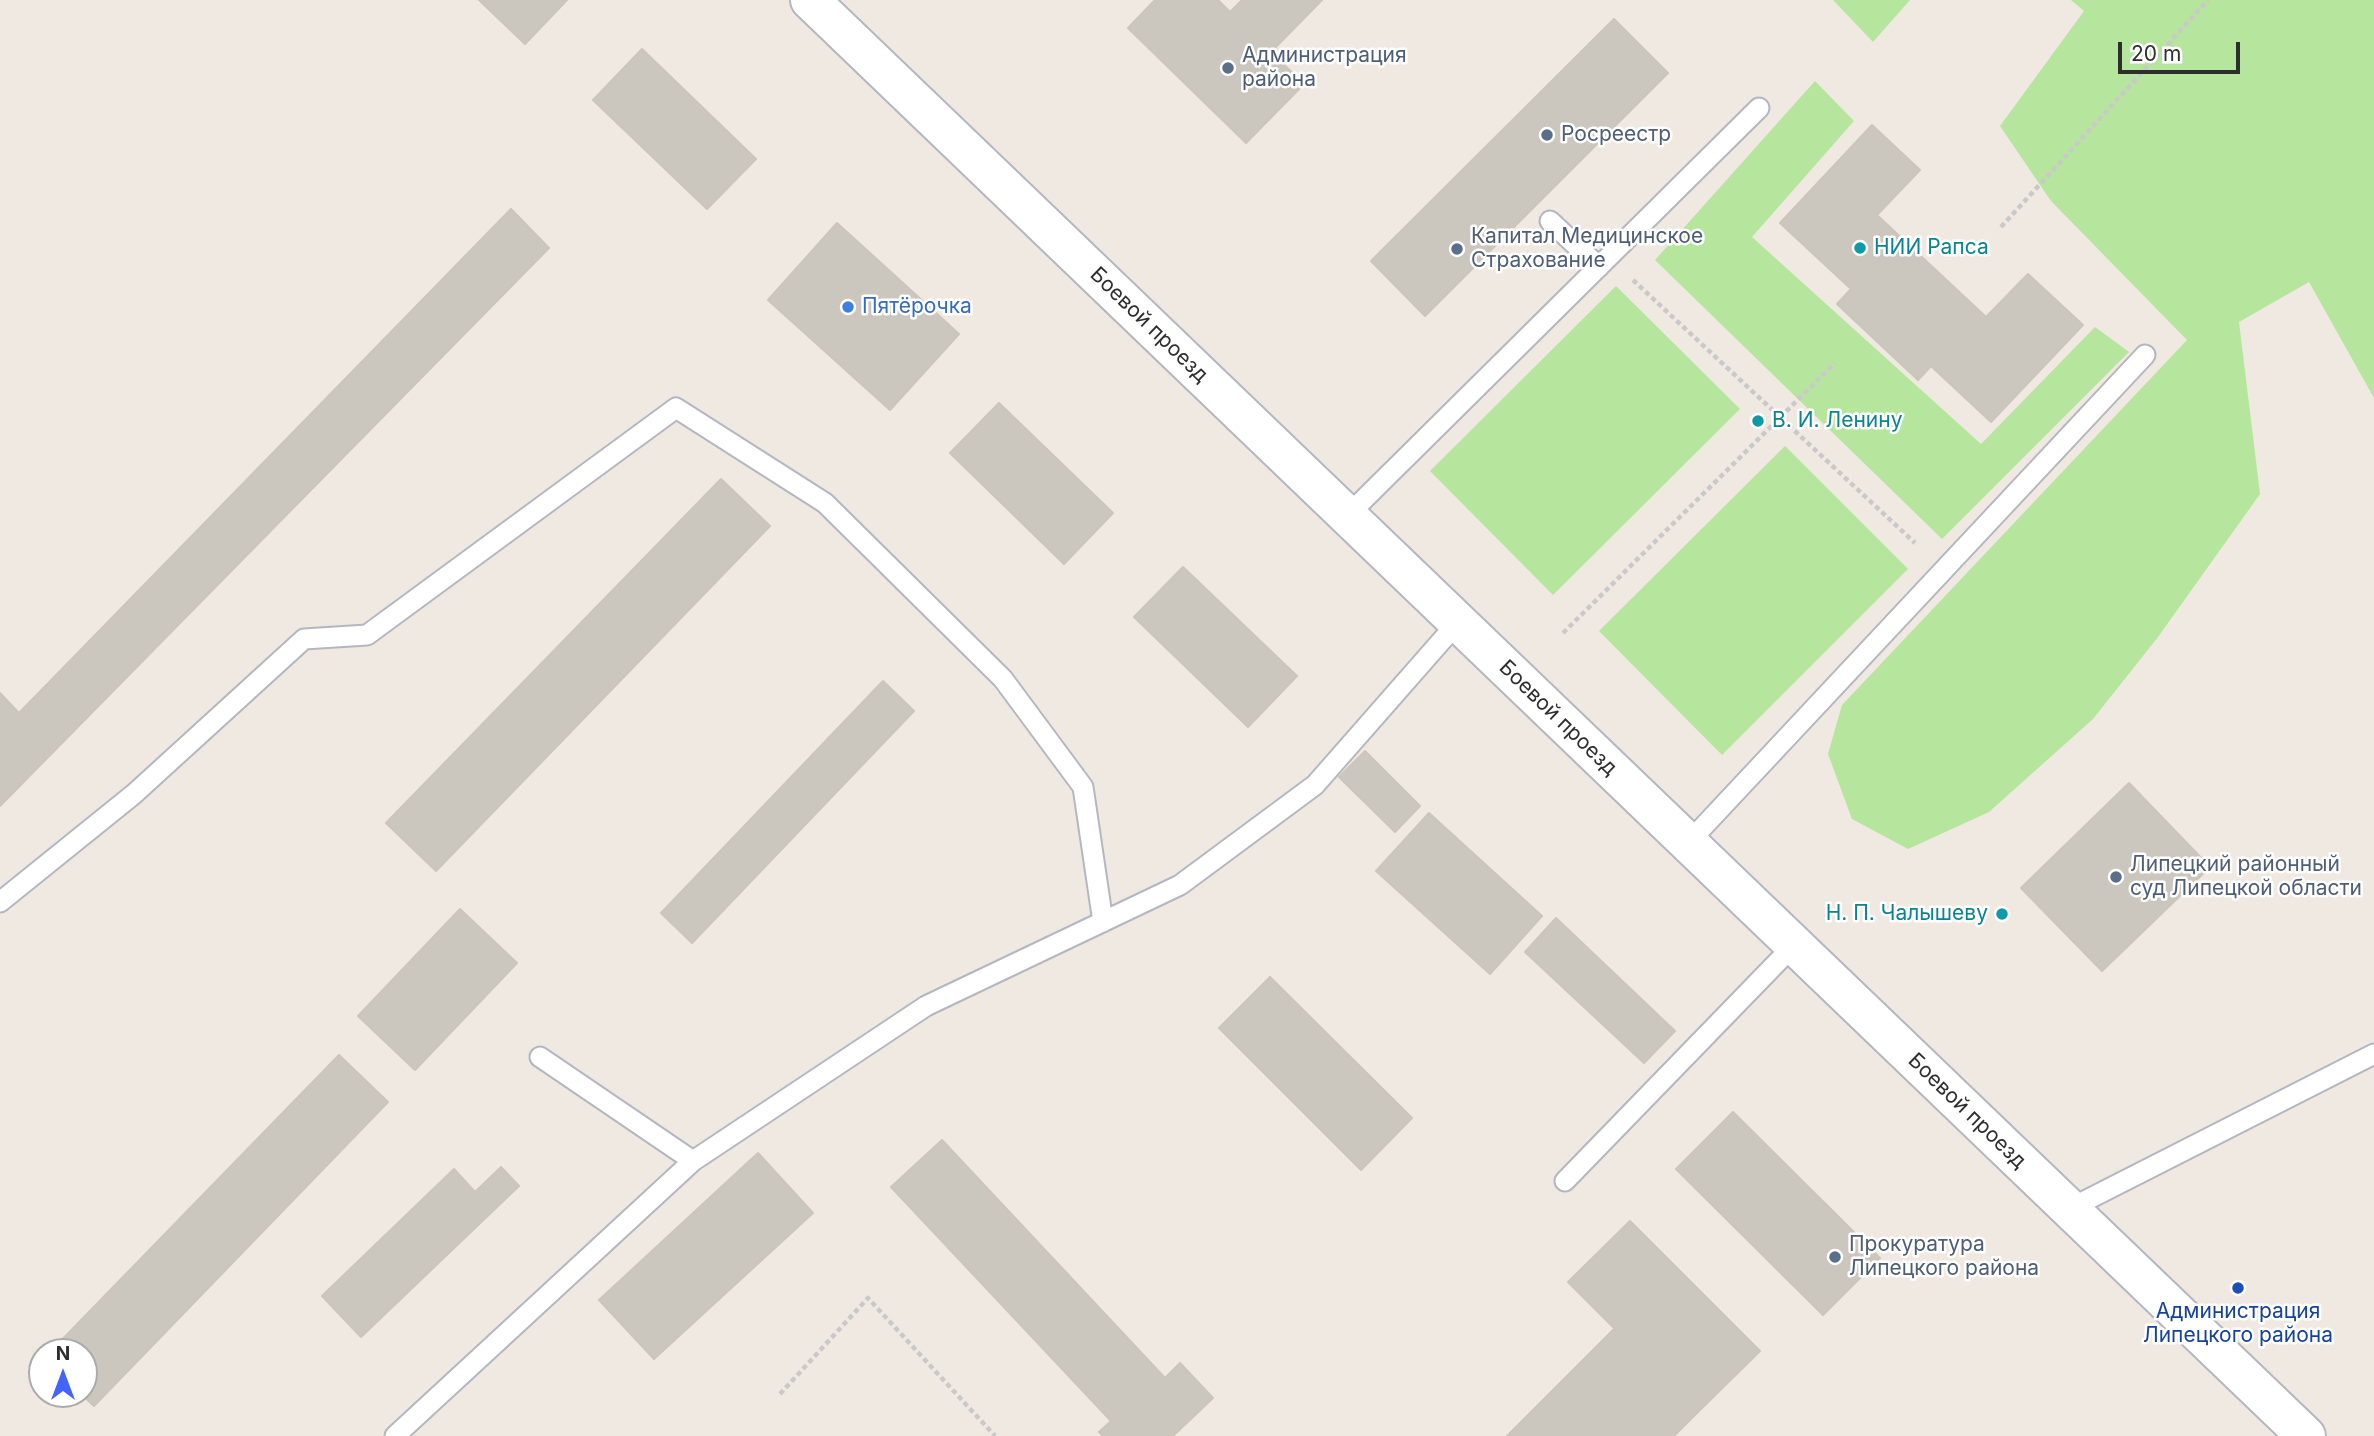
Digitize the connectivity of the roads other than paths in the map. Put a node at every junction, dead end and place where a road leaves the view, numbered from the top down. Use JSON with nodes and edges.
{"nodes":[{"id":1,"x":810,"y":0,"type":"edge"},
{"id":2,"x":1759,"y":108,"type":"dead end"},
{"id":3,"x":1550,"y":221,"type":"dead end"},
{"id":4,"x":1599,"y":267,"type":"junction"},
{"id":5,"x":2145,"y":355,"type":"dead end"},
{"id":6,"x":1347,"y":516,"type":"junction"},
{"id":7,"x":1458,"y":622,"type":"junction"},
{"id":8,"x":1688,"y":843,"type":"junction"},
{"id":9,"x":0,"y":902,"type":"edge"},
{"id":10,"x":1103,"y":922,"type":"junction"},
{"id":11,"x":1794,"y":945,"type":"junction"},
{"id":12,"x":2374,"y":1054,"type":"edge"},
{"id":13,"x":540,"y":1057,"type":"dead end"},
{"id":14,"x":693,"y":1161,"type":"junction"},
{"id":15,"x":1565,"y":1181,"type":"dead end"},
{"id":16,"x":2069,"y":1209,"type":"junction"},
{"id":17,"x":395,"y":1436,"type":"edge"},
{"id":18,"x":2306,"y":1436,"type":"edge"}],
"edges":[{"from":1,"to":6,"type":"street","name":"Боевой проезд"},
{"from":2,"to":4,"type":"lane"},
{"from":3,"to":4,"type":"lane"},
{"from":4,"to":6,"type":"lane"},
{"from":5,"to":8,"type":"lane"},
{"from":6,"to":7,"type":"street","name":"Боевой проезд"},
{"from":7,"to":8,"type":"street","name":"Боевой проезд"},
{"from":7,"to":10,"type":"lane"},
{"from":8,"to":11,"type":"street","name":"Боевой проезд"},
{"from":9,"to":10,"type":"lane"},
{"from":10,"to":14,"type":"lane"},
{"from":11,"to":15,"type":"lane"},
{"from":11,"to":16,"type":"street","name":"Боевой проезд"},
{"from":12,"to":16,"type":"lane"},
{"from":13,"to":14,"type":"lane"},
{"from":14,"to":17,"type":"lane"},
{"from":16,"to":18,"type":"street","name":"Боевой проезд"}]}
